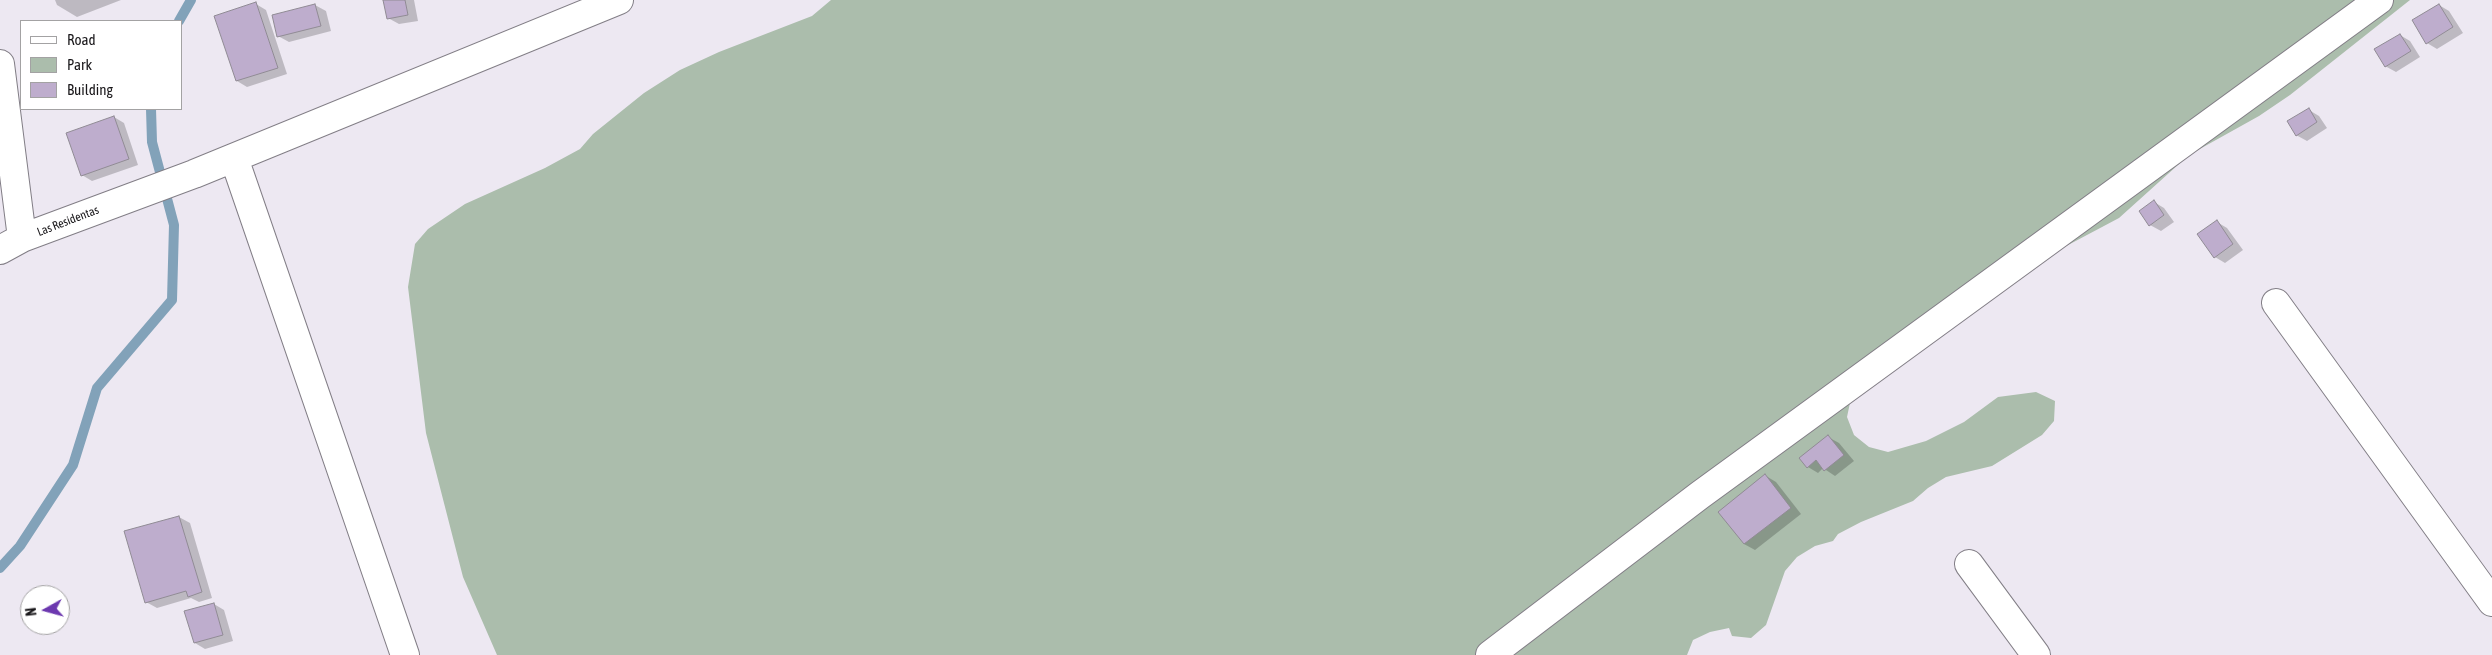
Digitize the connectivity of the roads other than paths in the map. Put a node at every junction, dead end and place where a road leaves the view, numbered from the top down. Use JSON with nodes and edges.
{"nodes":[{"id":1,"x":619,"y":0,"type":"edge"},
{"id":2,"x":2379,"y":0,"type":"edge"},
{"id":3,"x":0,"y":64,"type":"edge"},
{"id":4,"x":234,"y":158,"type":"junction"},
{"id":5,"x":11,"y":244,"type":"edge"},
{"id":6,"x":2276,"y":303,"type":"dead end"},
{"id":7,"x":1969,"y":564,"type":"dead end"},
{"id":8,"x":2492,"y":602,"type":"edge"},
{"id":9,"x":405,"y":655,"type":"edge"},
{"id":10,"x":1490,"y":655,"type":"edge"},
{"id":11,"x":2036,"y":655,"type":"edge"}],
"edges":[{"from":1,"to":4,"type":"street","name":"Las Residentas"},
{"from":2,"to":10,"type":"street"},
{"from":3,"to":5,"type":"street"},
{"from":4,"to":5,"type":"street","name":"Las Residentas"},
{"from":4,"to":9,"type":"street"},
{"from":6,"to":8,"type":"street"},
{"from":7,"to":11,"type":"street"}]}
